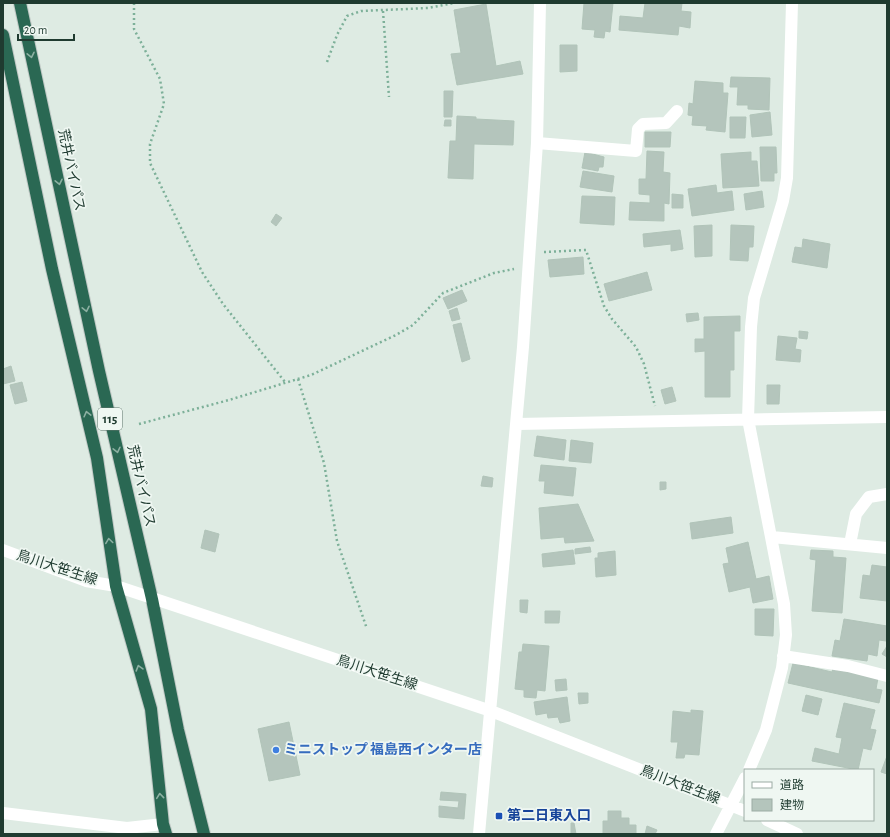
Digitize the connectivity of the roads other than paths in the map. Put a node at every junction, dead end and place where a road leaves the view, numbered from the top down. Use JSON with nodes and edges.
{"nodes":[{"id":1,"x":20,"y":3,"type":"edge"},
{"id":2,"x":540,"y":3,"type":"edge"},
{"id":3,"x":792,"y":3,"type":"edge"},
{"id":4,"x":3,"y":35,"type":"edge"},
{"id":5,"x":677,"y":111,"type":"dead end"},
{"id":6,"x":537,"y":143,"type":"junction"},
{"id":7,"x":887,"y":417,"type":"edge"},
{"id":8,"x":748,"y":419,"type":"junction"},
{"id":9,"x":517,"y":424,"type":"junction"},
{"id":10,"x":887,"y":494,"type":"edge"},
{"id":11,"x":772,"y":537,"type":"junction"},
{"id":12,"x":850,"y":544,"type":"junction"},
{"id":13,"x":887,"y":548,"type":"edge"},
{"id":14,"x":3,"y":550,"type":"edge"},
{"id":15,"x":116,"y":586,"type":"junction"},
{"id":16,"x":152,"y":599,"type":"junction"},
{"id":17,"x":783,"y":656,"type":"junction"},
{"id":18,"x":887,"y":676,"type":"edge"},
{"id":19,"x":491,"y":711,"type":"junction"},
{"id":20,"x":749,"y":769,"type":"edge"},
{"id":21,"x":744,"y":780,"type":"edge"},
{"id":22,"x":731,"y":805,"type":"junction"},
{"id":23,"x":744,"y":811,"type":"edge"},
{"id":24,"x":3,"y":813,"type":"edge"},
{"id":25,"x":769,"y":821,"type":"edge"},
{"id":26,"x":164,"y":829,"type":"edge"},
{"id":27,"x":204,"y":834,"type":"edge"},
{"id":28,"x":479,"y":834,"type":"edge"},
{"id":29,"x":716,"y":834,"type":"edge"},
{"id":30,"x":797,"y":834,"type":"edge"}],
"edges":[{"from":1,"to":16,"type":"highway","name":"荒井バイパス","number":"115","one_way":true},
{"from":2,"to":6,"type":"street"},
{"from":3,"to":8,"type":"street"},
{"from":15,"to":4,"type":"highway","number":"115","one_way":true},
{"from":5,"to":6,"type":"street"},
{"from":6,"to":9,"type":"street"},
{"from":7,"to":8,"type":"street"},
{"from":8,"to":9,"type":"street"},
{"from":8,"to":11,"type":"street"},
{"from":9,"to":19,"type":"street"},
{"from":10,"to":12,"type":"street"},
{"from":11,"to":12,"type":"street"},
{"from":11,"to":17,"type":"street"},
{"from":12,"to":13,"type":"street"},
{"from":14,"to":15,"type":"street","name":"鳥川大笹生線"},
{"from":15,"to":16,"type":"street","name":"鳥川大笹生線"},
{"from":26,"to":15,"type":"highway","number":"115","one_way":true},
{"from":16,"to":19,"type":"street","name":"鳥川大笹生線"},
{"from":16,"to":27,"type":"highway","name":"荒井バイパス","number":"115"},
{"from":17,"to":18,"type":"street"},
{"from":17,"to":20,"type":"street"},
{"from":19,"to":22,"type":"street","name":"鳥川大笹生線"},
{"from":19,"to":28,"type":"street"},
{"from":21,"to":22,"type":"street"},
{"from":22,"to":23,"type":"street","name":"鳥川大笹生線"},
{"from":22,"to":29,"type":"street"},
{"from":24,"to":26,"type":"street"},
{"from":25,"to":30,"type":"street"}]}
